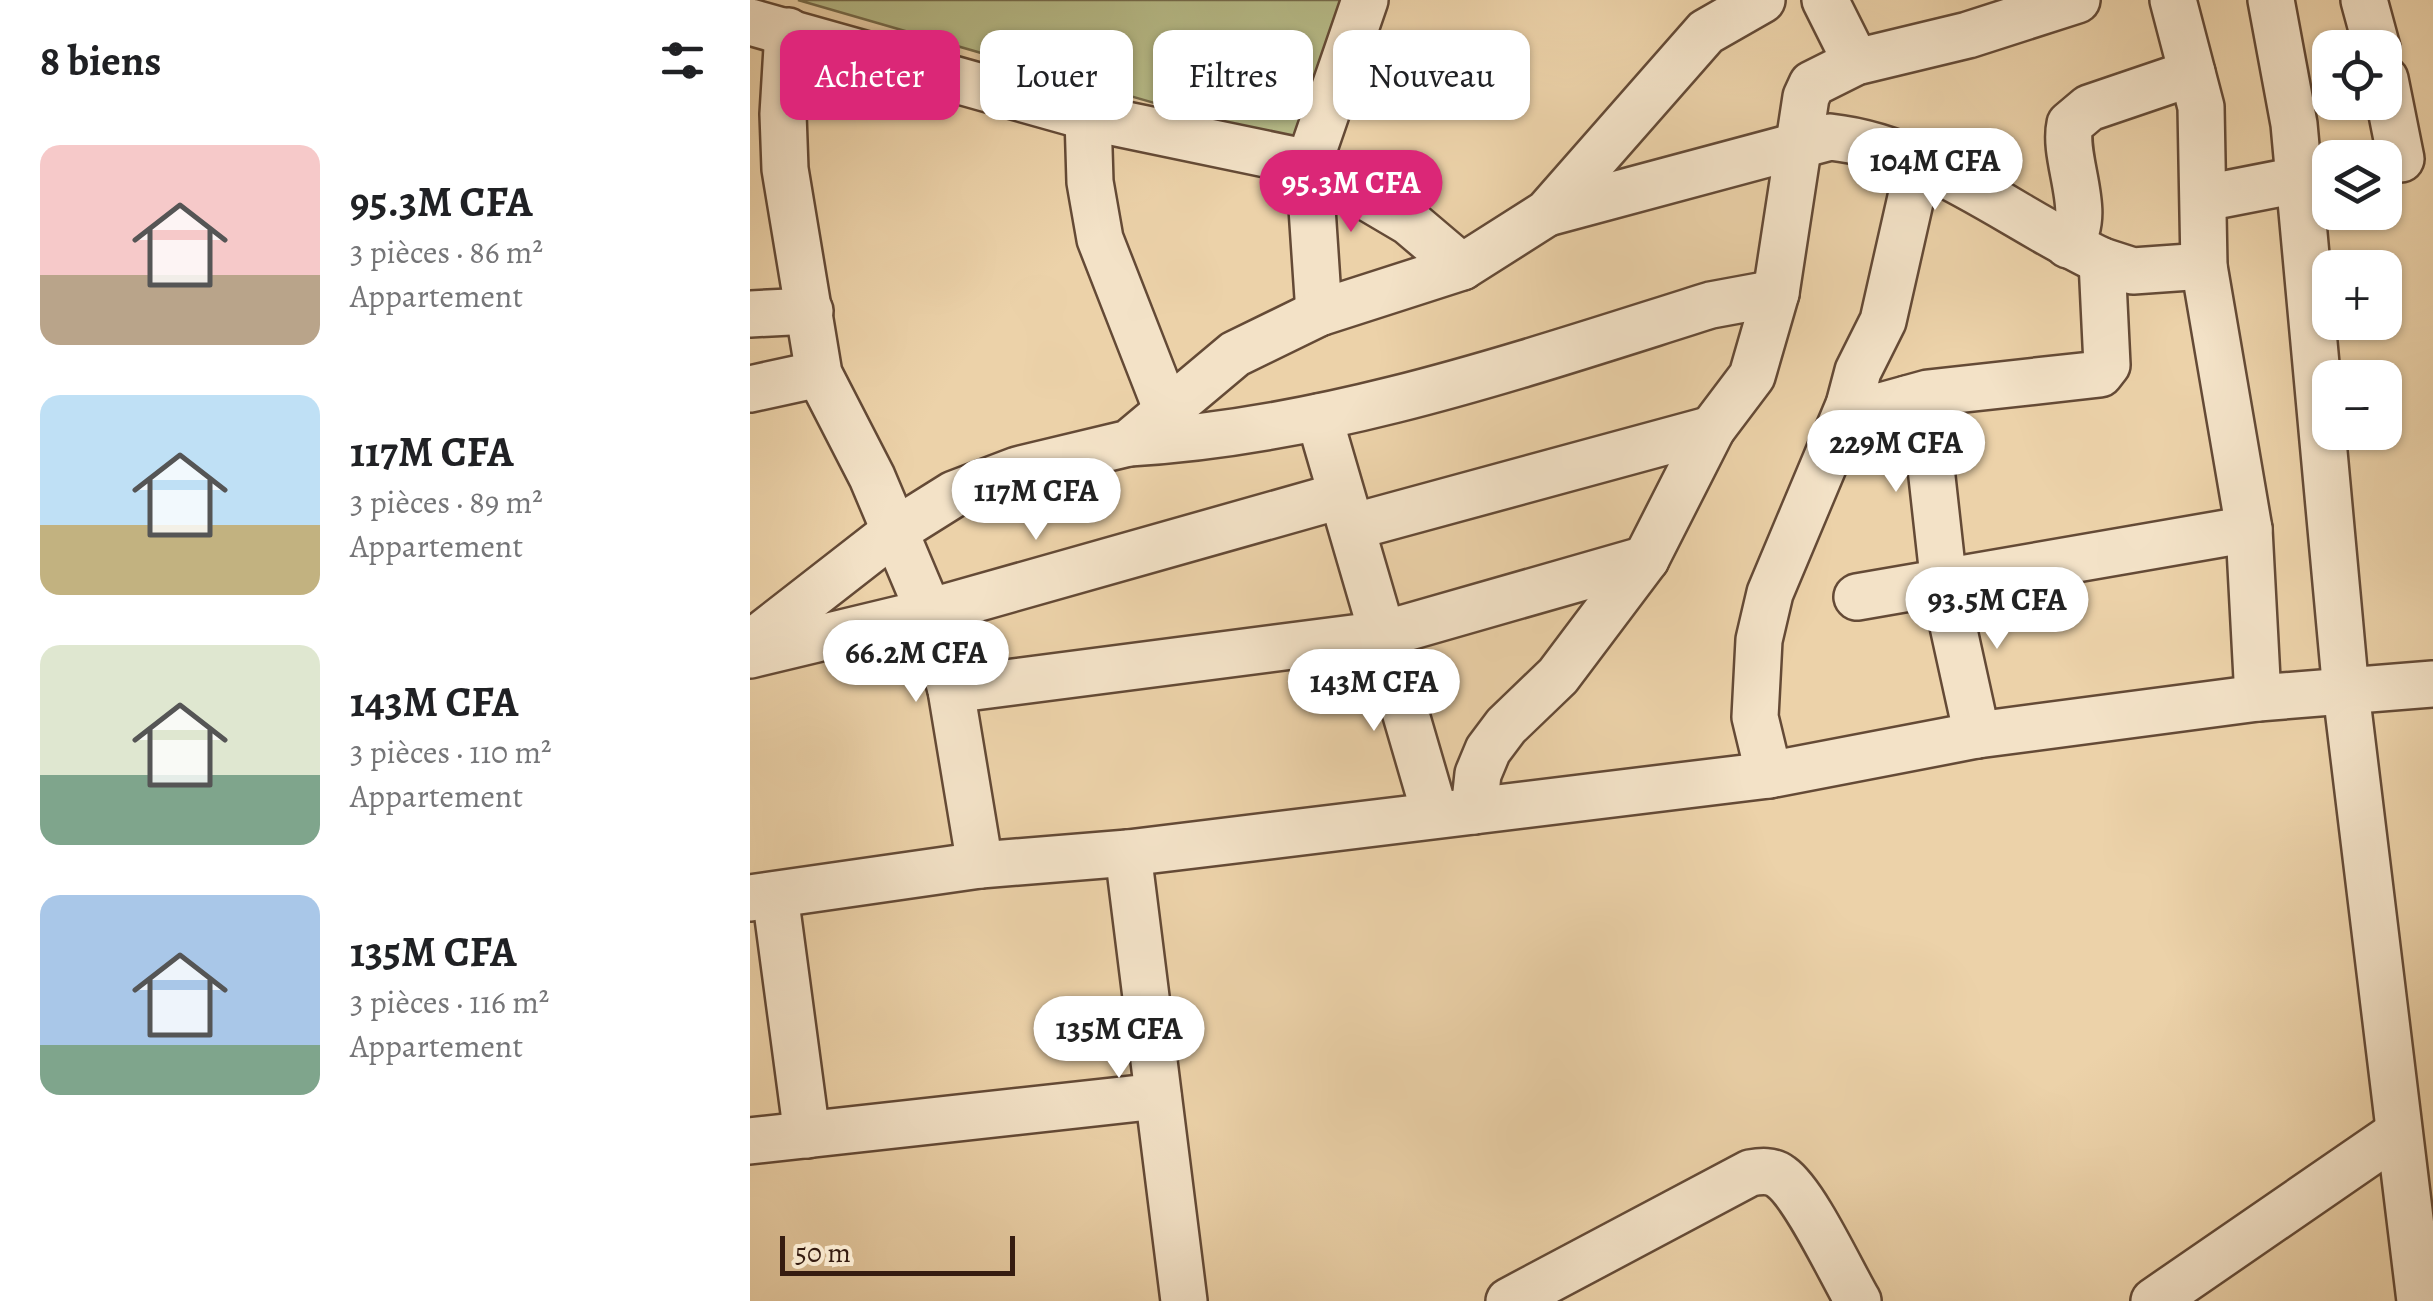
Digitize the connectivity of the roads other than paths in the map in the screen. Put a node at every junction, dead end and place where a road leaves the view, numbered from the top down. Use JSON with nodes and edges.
{"nodes":[{"id":1,"x":1365,"y":0,"type":"edge"},
{"id":2,"x":1762,"y":0,"type":"edge"},
{"id":3,"x":1825,"y":0,"type":"edge"},
{"id":4,"x":2078,"y":0,"type":"edge"},
{"id":5,"x":2173,"y":0,"type":"edge"},
{"id":6,"x":2271,"y":0,"type":"edge"},
{"id":7,"x":2364,"y":0,"type":"edge"},
{"id":8,"x":1716,"y":16,"type":"edge"},
{"id":9,"x":769,"y":27,"type":"edge"},
{"id":10,"x":2372,"y":30,"type":"edge"},
{"id":11,"x":1856,"y":62,"type":"junction"},
{"id":12,"x":2192,"y":73,"type":"junction"},
{"id":13,"x":980,"y":87,"type":"edge"},
{"id":14,"x":1088,"y":120,"type":"edge"},
{"id":15,"x":1102,"y":120,"type":"edge"},
{"id":16,"x":2396,"y":120,"type":"edge"},
{"id":17,"x":1801,"y":148,"type":"junction"},
{"id":18,"x":2406,"y":159,"type":"edge"},
{"id":19,"x":1919,"y":162,"type":"junction"},
{"id":20,"x":1309,"y":163,"type":"junction"},
{"id":21,"x":2312,"y":166,"type":"edge"},
{"id":22,"x":2312,"y":179,"type":"edge"},
{"id":23,"x":2205,"y":198,"type":"junction"},
{"id":24,"x":1548,"y":213,"type":"junction"},
{"id":25,"x":2318,"y":230,"type":"edge"},
{"id":26,"x":2085,"y":253,"type":"junction"},
{"id":27,"x":1462,"y":266,"type":"junction"},
{"id":28,"x":2204,"y":266,"type":"junction"},
{"id":29,"x":1776,"y":293,"type":"junction"},
{"id":30,"x":810,"y":312,"type":"junction"},
{"id":31,"x":1319,"y":312,"type":"junction"},
{"id":32,"x":750,"y":314,"type":"edge"},
{"id":33,"x":819,"y":374,"type":"junction"},
{"id":34,"x":750,"y":389,"type":"edge"},
{"id":35,"x":1907,"y":399,"type":"junction"},
{"id":36,"x":1849,"y":405,"type":"junction"},
{"id":37,"x":1166,"y":408,"type":"junction"},
{"id":38,"x":1319,"y":417,"type":"junction"},
{"id":39,"x":1712,"y":429,"type":"junction"},
{"id":40,"x":1129,"y":443,"type":"junction"},
{"id":41,"x":1345,"y":512,"type":"junction"},
{"id":42,"x":2249,"y":529,"type":"junction"},
{"id":43,"x":895,"y":532,"type":"junction"},
{"id":44,"x":1646,"y":559,"type":"junction"},
{"id":45,"x":1944,"y":585,"type":"junction"},
{"id":46,"x":1857,"y":597,"type":"dead end"},
{"id":47,"x":930,"y":612,"type":"junction"},
{"id":48,"x":1384,"y":634,"type":"junction"},
{"id":49,"x":750,"y":644,"type":"edge"},
{"id":50,"x":750,"y":655,"type":"edge"},
{"id":51,"x":2433,"y":684,"type":"edge"},
{"id":52,"x":951,"y":690,"type":"junction"},
{"id":53,"x":2346,"y":692,"type":"junction"},
{"id":54,"x":2258,"y":698,"type":"junction"},
{"id":55,"x":1977,"y":735,"type":"junction"},
{"id":56,"x":1768,"y":775,"type":"junction"},
{"id":57,"x":1455,"y":812,"type":"junction"},
{"id":58,"x":1128,"y":853,"type":"junction"},
{"id":59,"x":980,"y":865,"type":"junction"},
{"id":60,"x":762,"y":897,"type":"edge"},
{"id":61,"x":1158,"y":1096,"type":"junction"},
{"id":62,"x":2398,"y":1133,"type":"junction"},
{"id":63,"x":806,"y":1134,"type":"junction"},
{"id":64,"x":750,"y":1141,"type":"edge"},
{"id":65,"x":1184,"y":1301,"type":"edge"},
{"id":66,"x":1509,"y":1301,"type":"edge"},
{"id":67,"x":1858,"y":1301,"type":"edge"},
{"id":68,"x":2154,"y":1301,"type":"edge"},
{"id":69,"x":2420,"y":1301,"type":"edge"}],
"edges":[{"from":1,"to":20,"type":"street"},
{"from":2,"to":8,"type":"street"},
{"from":3,"to":11,"type":"street"},
{"from":4,"to":11,"type":"street"},
{"from":5,"to":12,"type":"street"},
{"from":6,"to":21,"type":"street"},
{"from":7,"to":10,"type":"street"},
{"from":8,"to":24,"type":"street"},
{"from":9,"to":13,"type":"street"},
{"from":9,"to":30,"type":"street"},
{"from":11,"to":17,"type":"street"},
{"from":12,"to":23,"type":"street"},
{"from":12,"to":26,"type":"street"},
{"from":14,"to":37,"type":"street"},
{"from":15,"to":20,"type":"street"},
{"from":16,"to":18,"type":"street"},
{"from":17,"to":19,"type":"street"},
{"from":17,"to":24,"type":"street"},
{"from":17,"to":29,"type":"street"},
{"from":19,"to":26,"type":"street"},
{"from":19,"to":36,"type":"street"},
{"from":20,"to":27,"type":"street"},
{"from":20,"to":31,"type":"street"},
{"from":22,"to":23,"type":"street"},
{"from":23,"to":28,"type":"street"},
{"from":24,"to":27,"type":"street"},
{"from":25,"to":53,"type":"street"},
{"from":26,"to":28,"type":"street"},
{"from":26,"to":35,"type":"street"},
{"from":27,"to":31,"type":"street"},
{"from":28,"to":42,"type":"street"},
{"from":29,"to":38,"type":"street"},
{"from":29,"to":39,"type":"street"},
{"from":30,"to":32,"type":"street"},
{"from":30,"to":33,"type":"street"},
{"from":31,"to":37,"type":"street"},
{"from":33,"to":34,"type":"street"},
{"from":33,"to":43,"type":"street"},
{"from":35,"to":36,"type":"street"},
{"from":35,"to":45,"type":"street"},
{"from":36,"to":56,"type":"street"},
{"from":37,"to":40,"type":"street"},
{"from":38,"to":40,"type":"street"},
{"from":38,"to":41,"type":"street"},
{"from":39,"to":41,"type":"street"},
{"from":39,"to":44,"type":"street"},
{"from":40,"to":43,"type":"street"},
{"from":41,"to":47,"type":"street"},
{"from":41,"to":48,"type":"street"},
{"from":42,"to":45,"type":"street"},
{"from":42,"to":54,"type":"street"},
{"from":43,"to":47,"type":"street"},
{"from":43,"to":49,"type":"street"},
{"from":44,"to":48,"type":"street"},
{"from":44,"to":57,"type":"street"},
{"from":45,"to":46,"type":"street"},
{"from":45,"to":55,"type":"street"},
{"from":47,"to":50,"type":"street"},
{"from":47,"to":52,"type":"street"},
{"from":48,"to":52,"type":"street"},
{"from":48,"to":57,"type":"street"},
{"from":51,"to":53,"type":"street"},
{"from":52,"to":59,"type":"street"},
{"from":53,"to":54,"type":"street"},
{"from":53,"to":62,"type":"street"},
{"from":54,"to":55,"type":"street"},
{"from":55,"to":56,"type":"street"},
{"from":56,"to":57,"type":"street"},
{"from":57,"to":58,"type":"street"},
{"from":58,"to":59,"type":"street"},
{"from":58,"to":61,"type":"street"},
{"from":59,"to":60,"type":"street"},
{"from":60,"to":63,"type":"street"},
{"from":61,"to":63,"type":"street"},
{"from":61,"to":65,"type":"street"},
{"from":62,"to":68,"type":"street"},
{"from":62,"to":69,"type":"street"},
{"from":63,"to":64,"type":"street"},
{"from":66,"to":67,"type":"street"}]}
